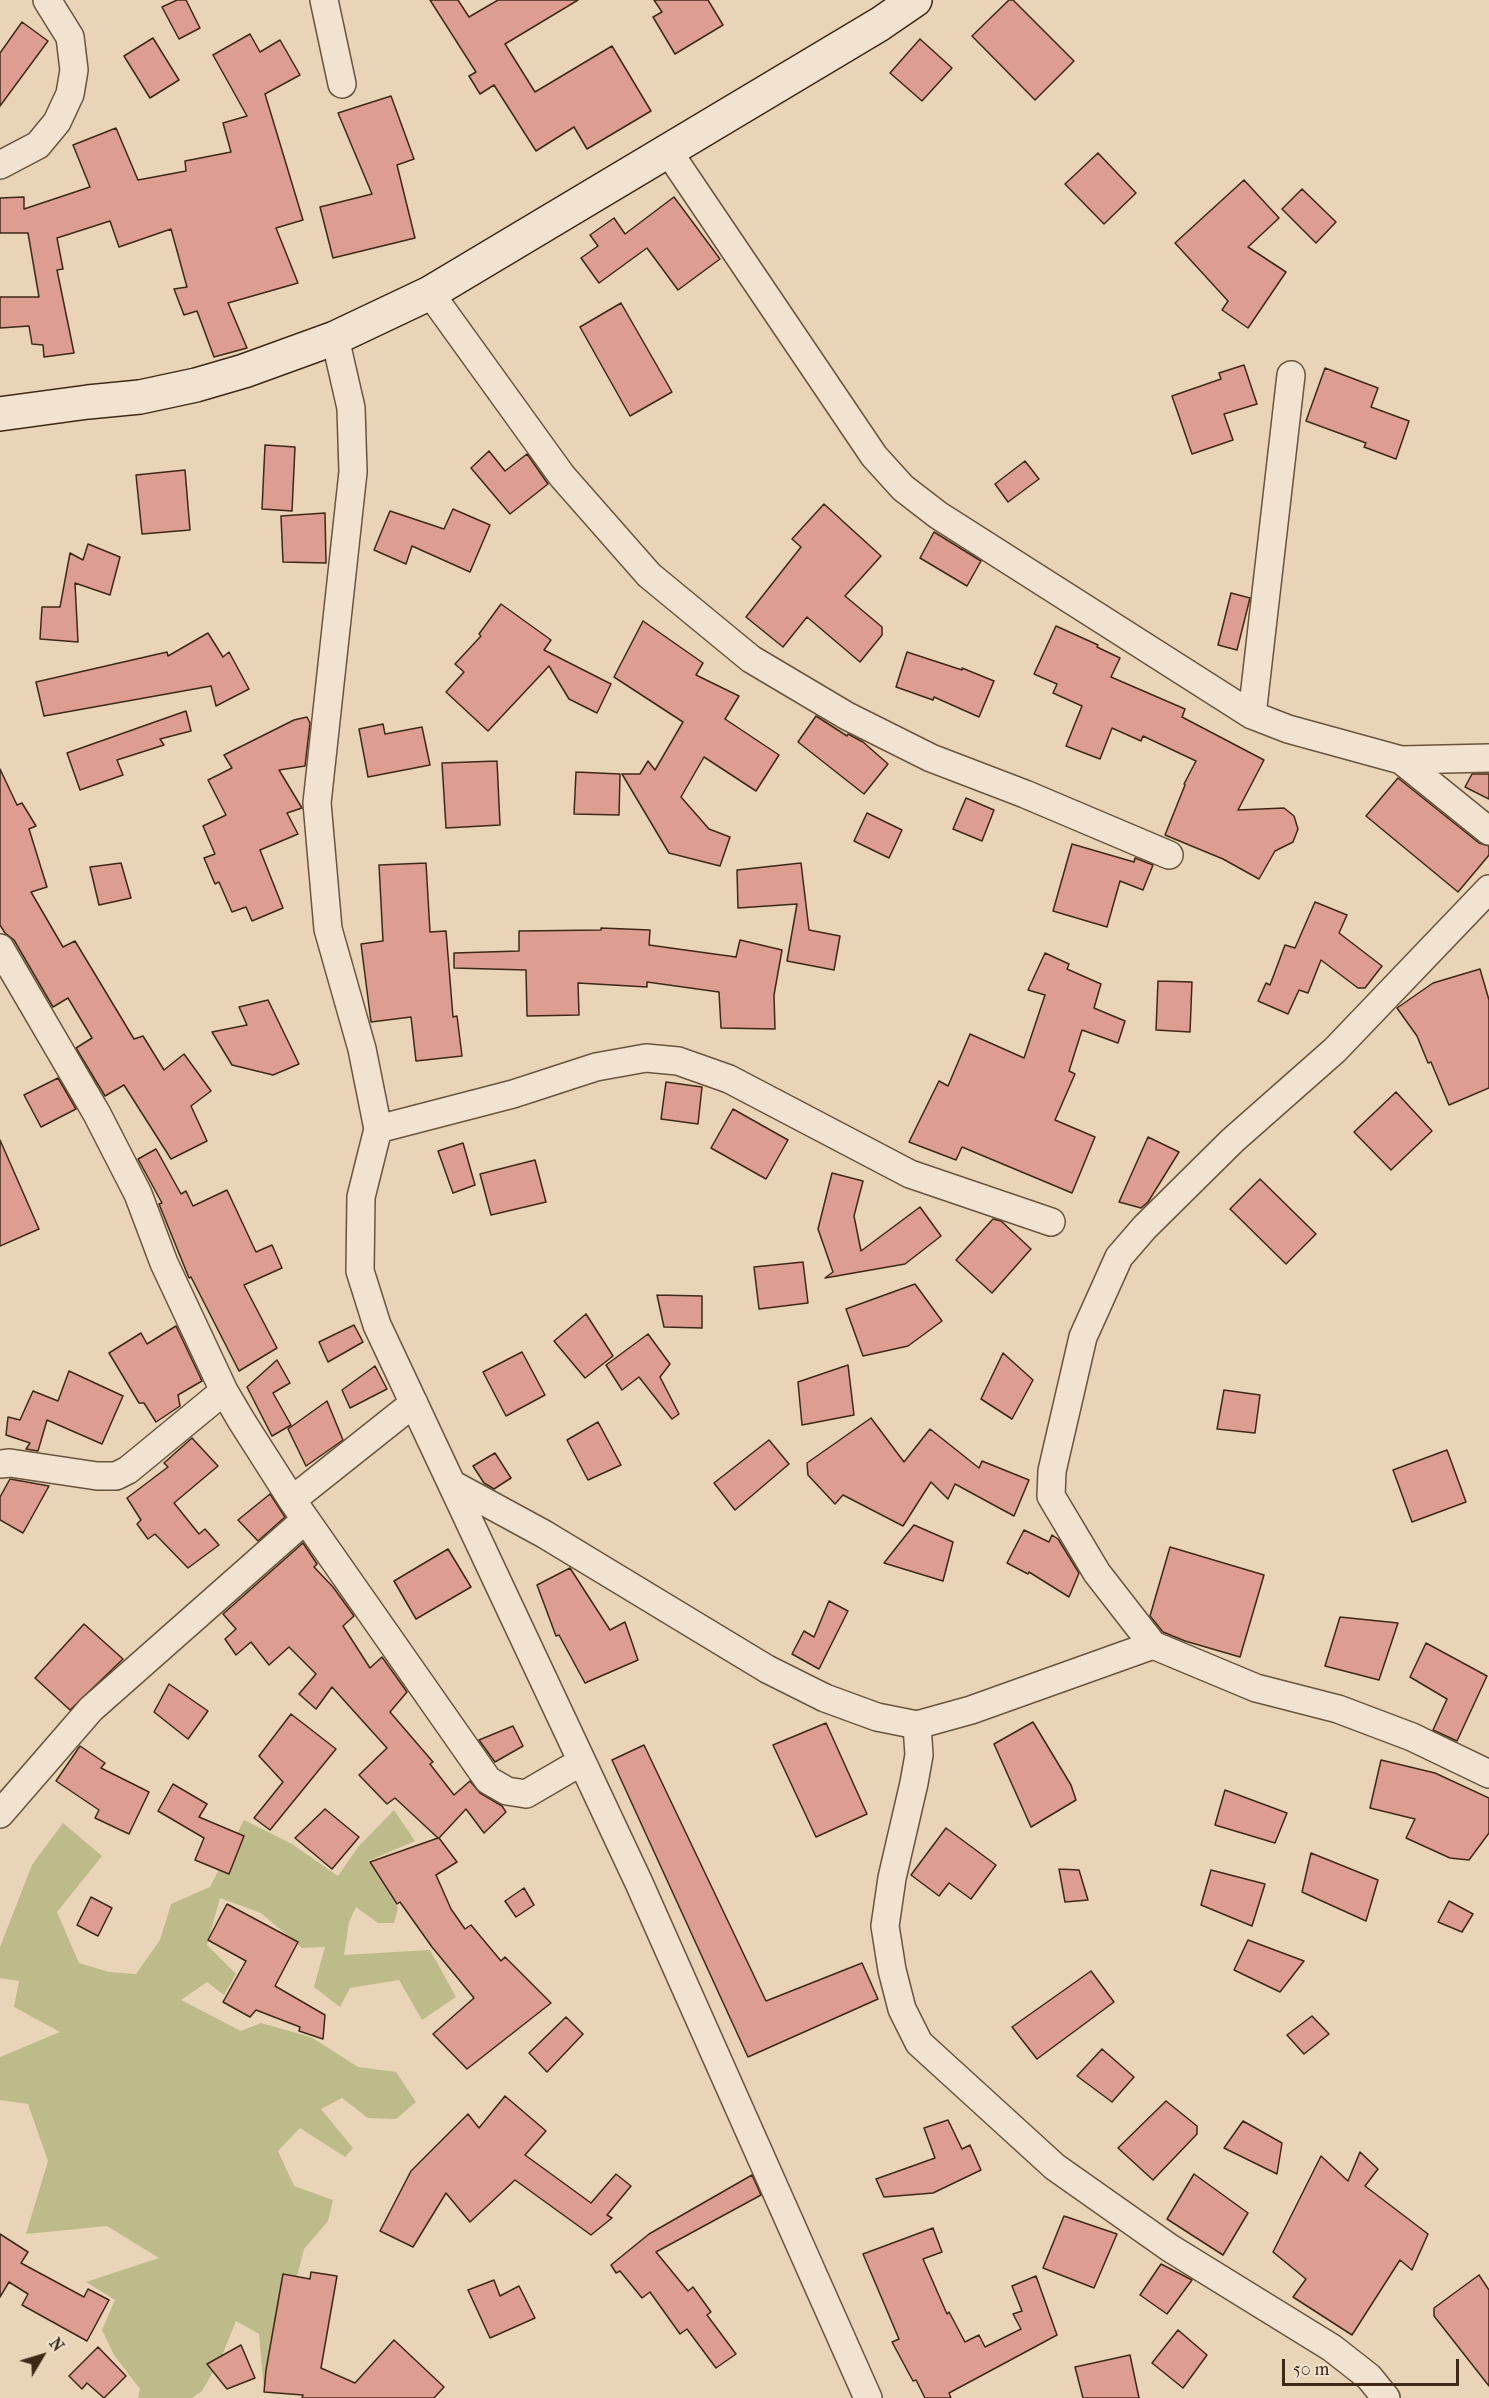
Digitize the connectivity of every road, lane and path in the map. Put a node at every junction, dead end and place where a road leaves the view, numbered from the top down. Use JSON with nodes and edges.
{"nodes":[{"id":1,"x":47,"y":0,"type":"edge"},
{"id":2,"x":324,"y":0,"type":"edge"},
{"id":3,"x":915,"y":0,"type":"edge"},
{"id":4,"x":342,"y":84,"type":"dead end"},
{"id":5,"x":668,"y":151,"type":"junction"},
{"id":6,"x":0,"y":165,"type":"edge"},
{"id":7,"x":430,"y":293,"type":"junction"},
{"id":8,"x":334,"y":338,"type":"junction"},
{"id":9,"x":1291,"y":375,"type":"dead end"},
{"id":10,"x":0,"y":414,"type":"edge"},
{"id":11,"x":1252,"y":715,"type":"junction"},
{"id":12,"x":1489,"y":758,"type":"edge"},
{"id":13,"x":1401,"y":760,"type":"junction"},
{"id":14,"x":1489,"y":831,"type":"edge"},
{"id":15,"x":1169,"y":855,"type":"dead end"},
{"id":16,"x":1489,"y":889,"type":"edge"},
{"id":17,"x":0,"y":948,"type":"edge"},
{"id":18,"x":378,"y":1129,"type":"junction"},
{"id":19,"x":1051,"y":1222,"type":"dead end"},
{"id":20,"x":224,"y":1391,"type":"junction"},
{"id":21,"x":414,"y":1403,"type":"junction"},
{"id":22,"x":0,"y":1464,"type":"edge"},
{"id":23,"x":452,"y":1484,"type":"junction"},
{"id":24,"x":299,"y":1510,"type":"junction"},
{"id":25,"x":1153,"y":1645,"type":"junction"},
{"id":26,"x":917,"y":1725,"type":"junction"},
{"id":27,"x":581,"y":1762,"type":"junction"},
{"id":28,"x":1489,"y":1774,"type":"edge"},
{"id":29,"x":0,"y":1814,"type":"edge"},
{"id":30,"x":868,"y":2398,"type":"edge"},
{"id":31,"x":1386,"y":2398,"type":"edge"}],
"edges":[{"from":1,"to":6,"type":"street"},
{"from":2,"to":4,"type":"street"},
{"from":3,"to":5,"type":"street"},
{"from":5,"to":7,"type":"street"},
{"from":5,"to":11,"type":"street"},
{"from":7,"to":8,"type":"street"},
{"from":7,"to":15,"type":"street"},
{"from":8,"to":10,"type":"street"},
{"from":8,"to":18,"type":"street"},
{"from":9,"to":11,"type":"street"},
{"from":11,"to":13,"type":"street"},
{"from":12,"to":13,"type":"street"},
{"from":13,"to":14,"type":"street"},
{"from":16,"to":25,"type":"street"},
{"from":17,"to":20,"type":"street"},
{"from":18,"to":19,"type":"street"},
{"from":18,"to":21,"type":"street"},
{"from":20,"to":22,"type":"street"},
{"from":20,"to":24,"type":"street"},
{"from":21,"to":23,"type":"street"},
{"from":21,"to":24,"type":"street"},
{"from":23,"to":26,"type":"street"},
{"from":23,"to":27,"type":"street"},
{"from":24,"to":27,"type":"street"},
{"from":24,"to":29,"type":"street"},
{"from":25,"to":26,"type":"street"},
{"from":25,"to":28,"type":"street"},
{"from":26,"to":31,"type":"street"},
{"from":27,"to":30,"type":"street"}]}
